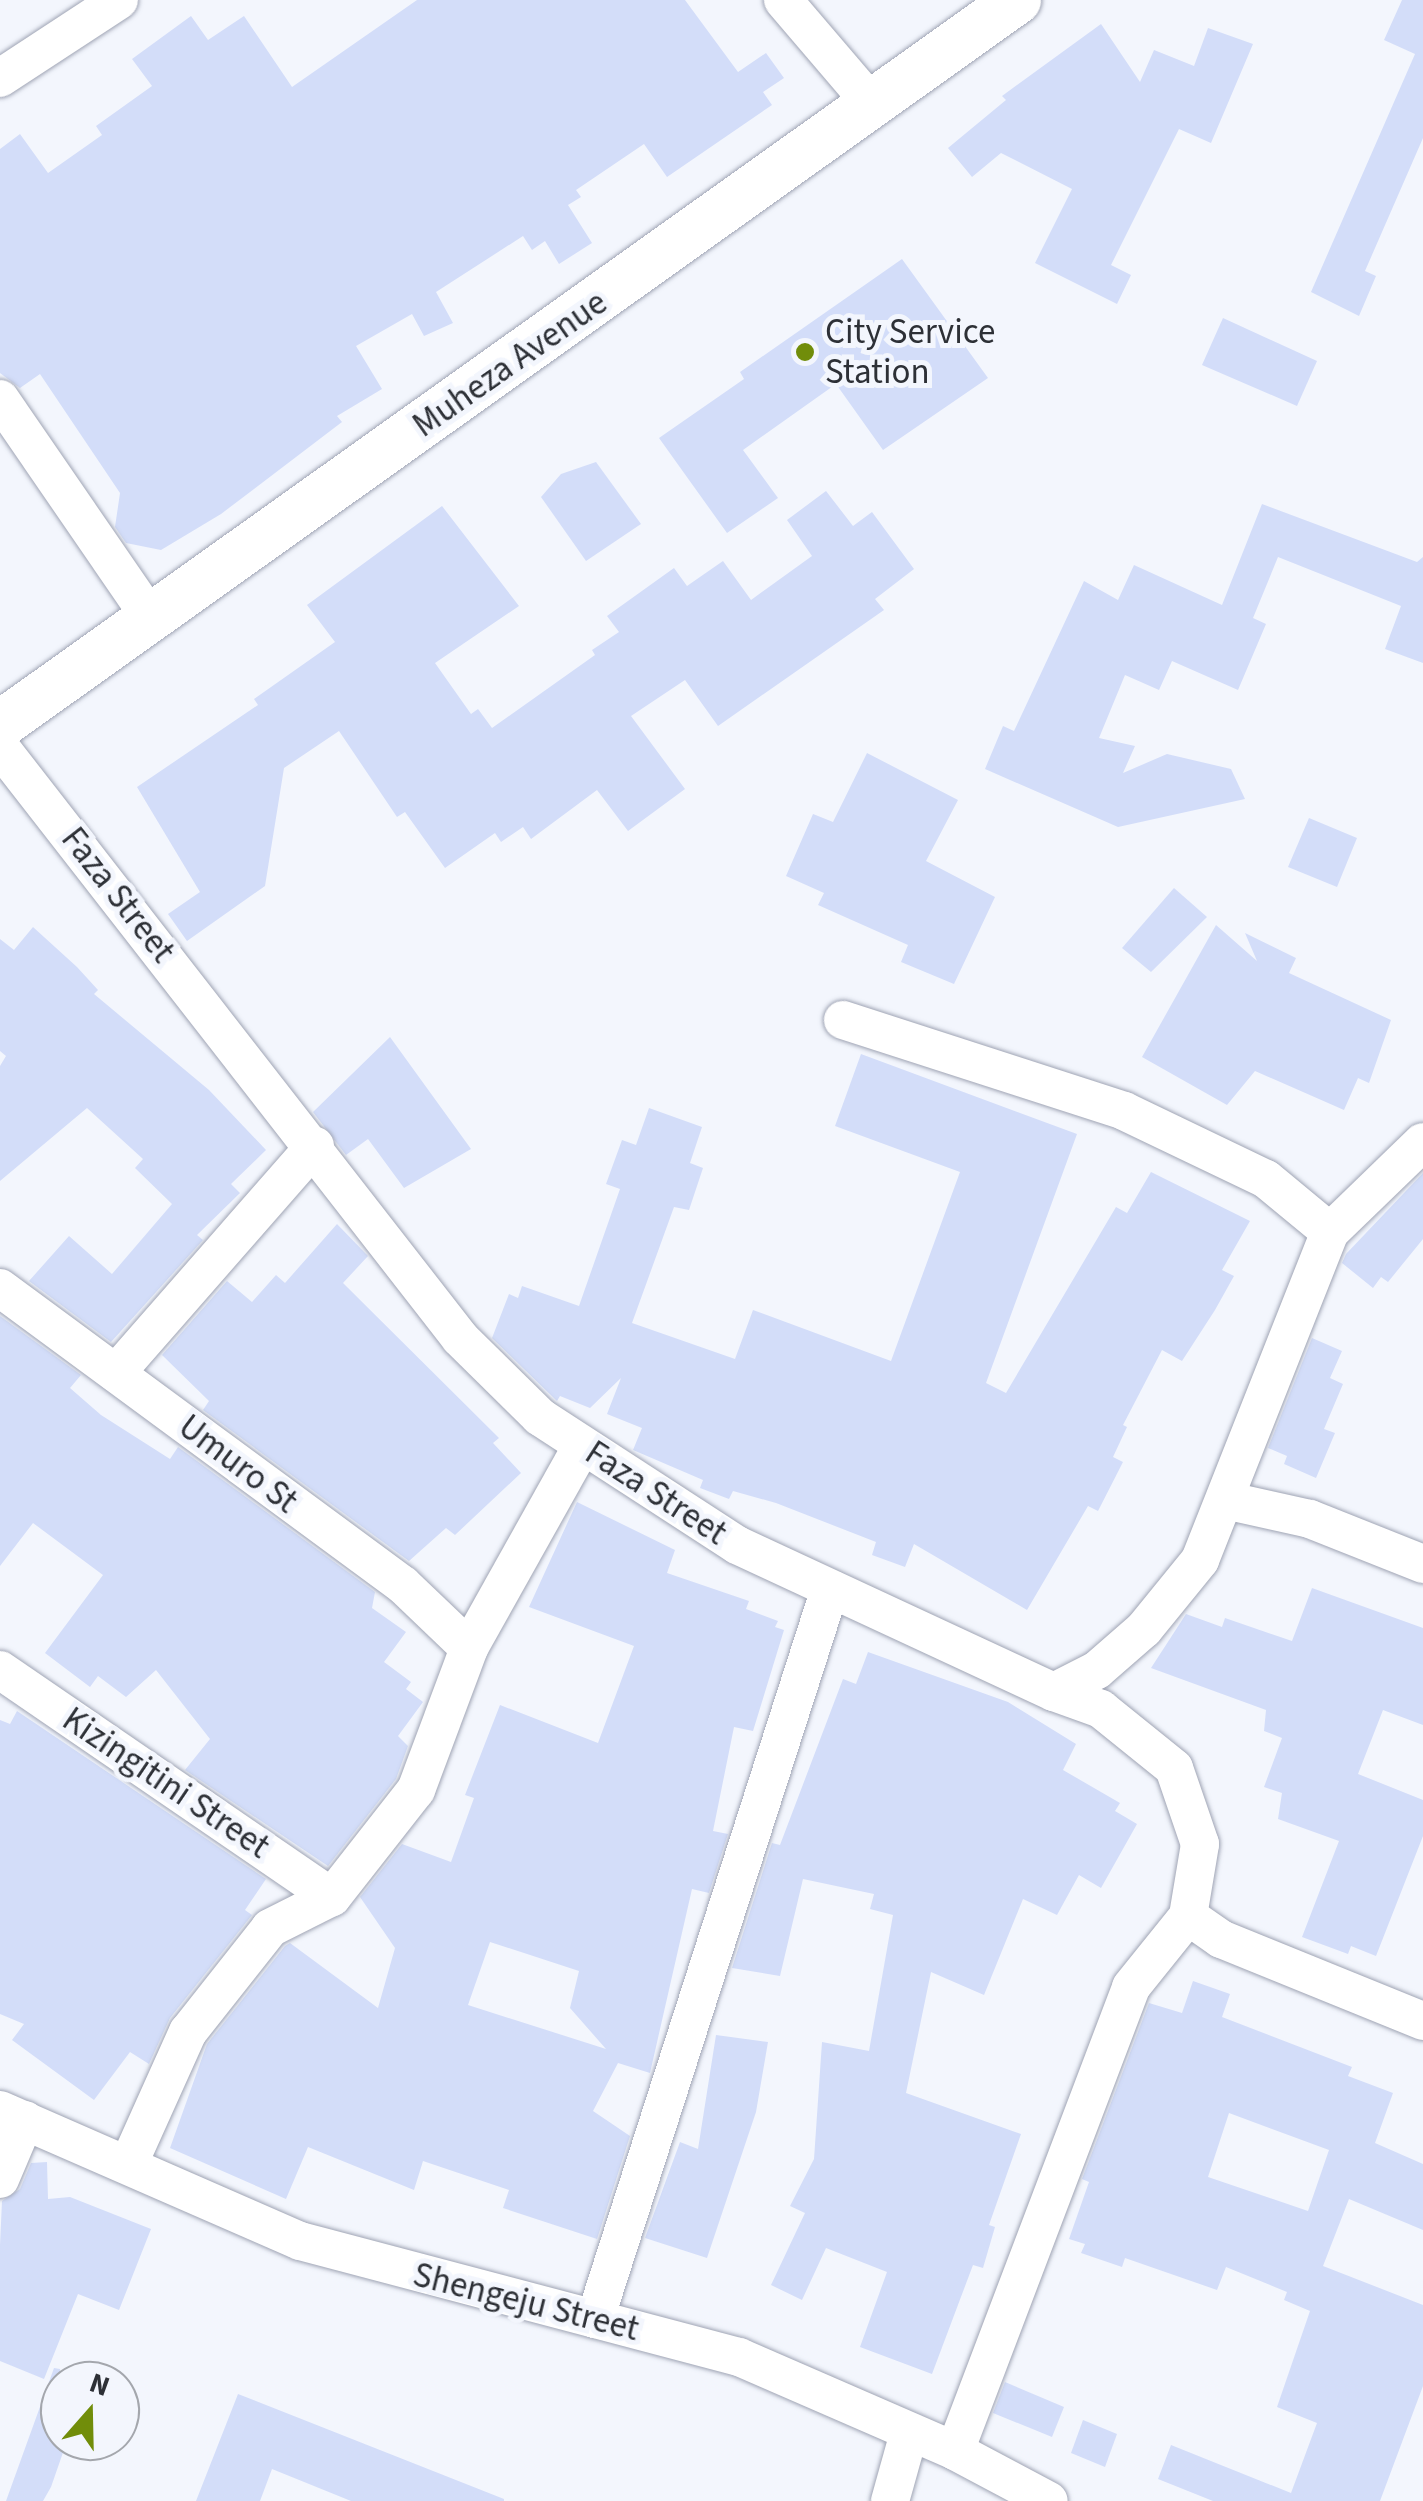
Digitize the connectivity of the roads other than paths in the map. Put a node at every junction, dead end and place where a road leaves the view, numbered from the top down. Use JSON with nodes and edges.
{"nodes":[{"id":1,"x":120,"y":0,"type":"edge"},
{"id":2,"x":783,"y":0,"type":"edge"},
{"id":3,"x":1017,"y":0,"type":"edge"},
{"id":4,"x":0,"y":78,"type":"edge"},
{"id":5,"x":871,"y":103,"type":"junction"},
{"id":6,"x":0,"y":399,"type":"edge"},
{"id":7,"x":151,"y":620,"type":"junction"},
{"id":8,"x":0,"y":725,"type":"edge"},
{"id":9,"x":0,"y":747,"type":"edge"},
{"id":10,"x":843,"y":1020,"type":"dead end"},
{"id":11,"x":1423,"y":1142,"type":"edge"},
{"id":12,"x":316,"y":1146,"type":"junction"},
{"id":13,"x":1330,"y":1232,"type":"junction"},
{"id":14,"x":0,"y":1288,"type":"edge"},
{"id":15,"x":116,"y":1372,"type":"junction"},
{"id":16,"x":582,"y":1446,"type":"junction"},
{"id":17,"x":1228,"y":1500,"type":"junction"},
{"id":18,"x":1423,"y":1564,"type":"edge"},
{"id":19,"x":830,"y":1589,"type":"junction"},
{"id":20,"x":469,"y":1648,"type":"junction"},
{"id":21,"x":0,"y":1670,"type":"edge"},
{"id":22,"x":1054,"y":1692,"type":"junction"},
{"id":23,"x":332,"y":1897,"type":"junction"},
{"id":24,"x":1188,"y":1916,"type":"junction"},
{"id":25,"x":1423,"y":2021,"type":"edge"},
{"id":26,"x":13,"y":2115,"type":"edge"},
{"id":27,"x":129,"y":2164,"type":"junction"},
{"id":28,"x":0,"y":2179,"type":"edge"},
{"id":29,"x":595,"y":2319,"type":"junction"},
{"id":30,"x":909,"y":2433,"type":"junction"},
{"id":31,"x":955,"y":2451,"type":"junction"},
{"id":32,"x":890,"y":2501,"type":"edge"},
{"id":33,"x":1049,"y":2501,"type":"edge"}],
"edges":[{"from":1,"to":4,"type":"street"},
{"from":2,"to":5,"type":"street"},
{"from":3,"to":5,"type":"street","name":"Muheza Avenue"},
{"from":5,"to":7,"type":"street","name":"Muheza Avenue"},
{"from":6,"to":7,"type":"street"},
{"from":7,"to":8,"type":"street","name":"Muheza Avenue"},
{"from":9,"to":12,"type":"street","name":"Faza Street"},
{"from":10,"to":13,"type":"street"},
{"from":11,"to":13,"type":"street"},
{"from":12,"to":15,"type":"street"},
{"from":12,"to":16,"type":"street","name":"Faza Street"},
{"from":13,"to":17,"type":"street"},
{"from":14,"to":15,"type":"street","name":"Umuro St"},
{"from":15,"to":20,"type":"street","name":"Umuro St"},
{"from":16,"to":19,"type":"street","name":"Faza Street"},
{"from":16,"to":20,"type":"street"},
{"from":17,"to":18,"type":"street"},
{"from":17,"to":22,"type":"street"},
{"from":19,"to":22,"type":"street","name":"Faza Street"},
{"from":19,"to":29,"type":"street"},
{"from":20,"to":23,"type":"street"},
{"from":21,"to":23,"type":"street","name":"Kizingitini Street"},
{"from":22,"to":24,"type":"street","name":"Faza Street"},
{"from":23,"to":27,"type":"street"},
{"from":24,"to":25,"type":"street"},
{"from":24,"to":31,"type":"street"},
{"from":26,"to":27,"type":"street","name":"Shengeju Street"},
{"from":26,"to":28,"type":"street"},
{"from":27,"to":29,"type":"street","name":"Shengeju Street"},
{"from":29,"to":30,"type":"street","name":"Shengeju Street"},
{"from":30,"to":31,"type":"street","name":"Shengeju Street"},
{"from":30,"to":32,"type":"street"},
{"from":31,"to":33,"type":"street","name":"Shengeju Street"}]}
